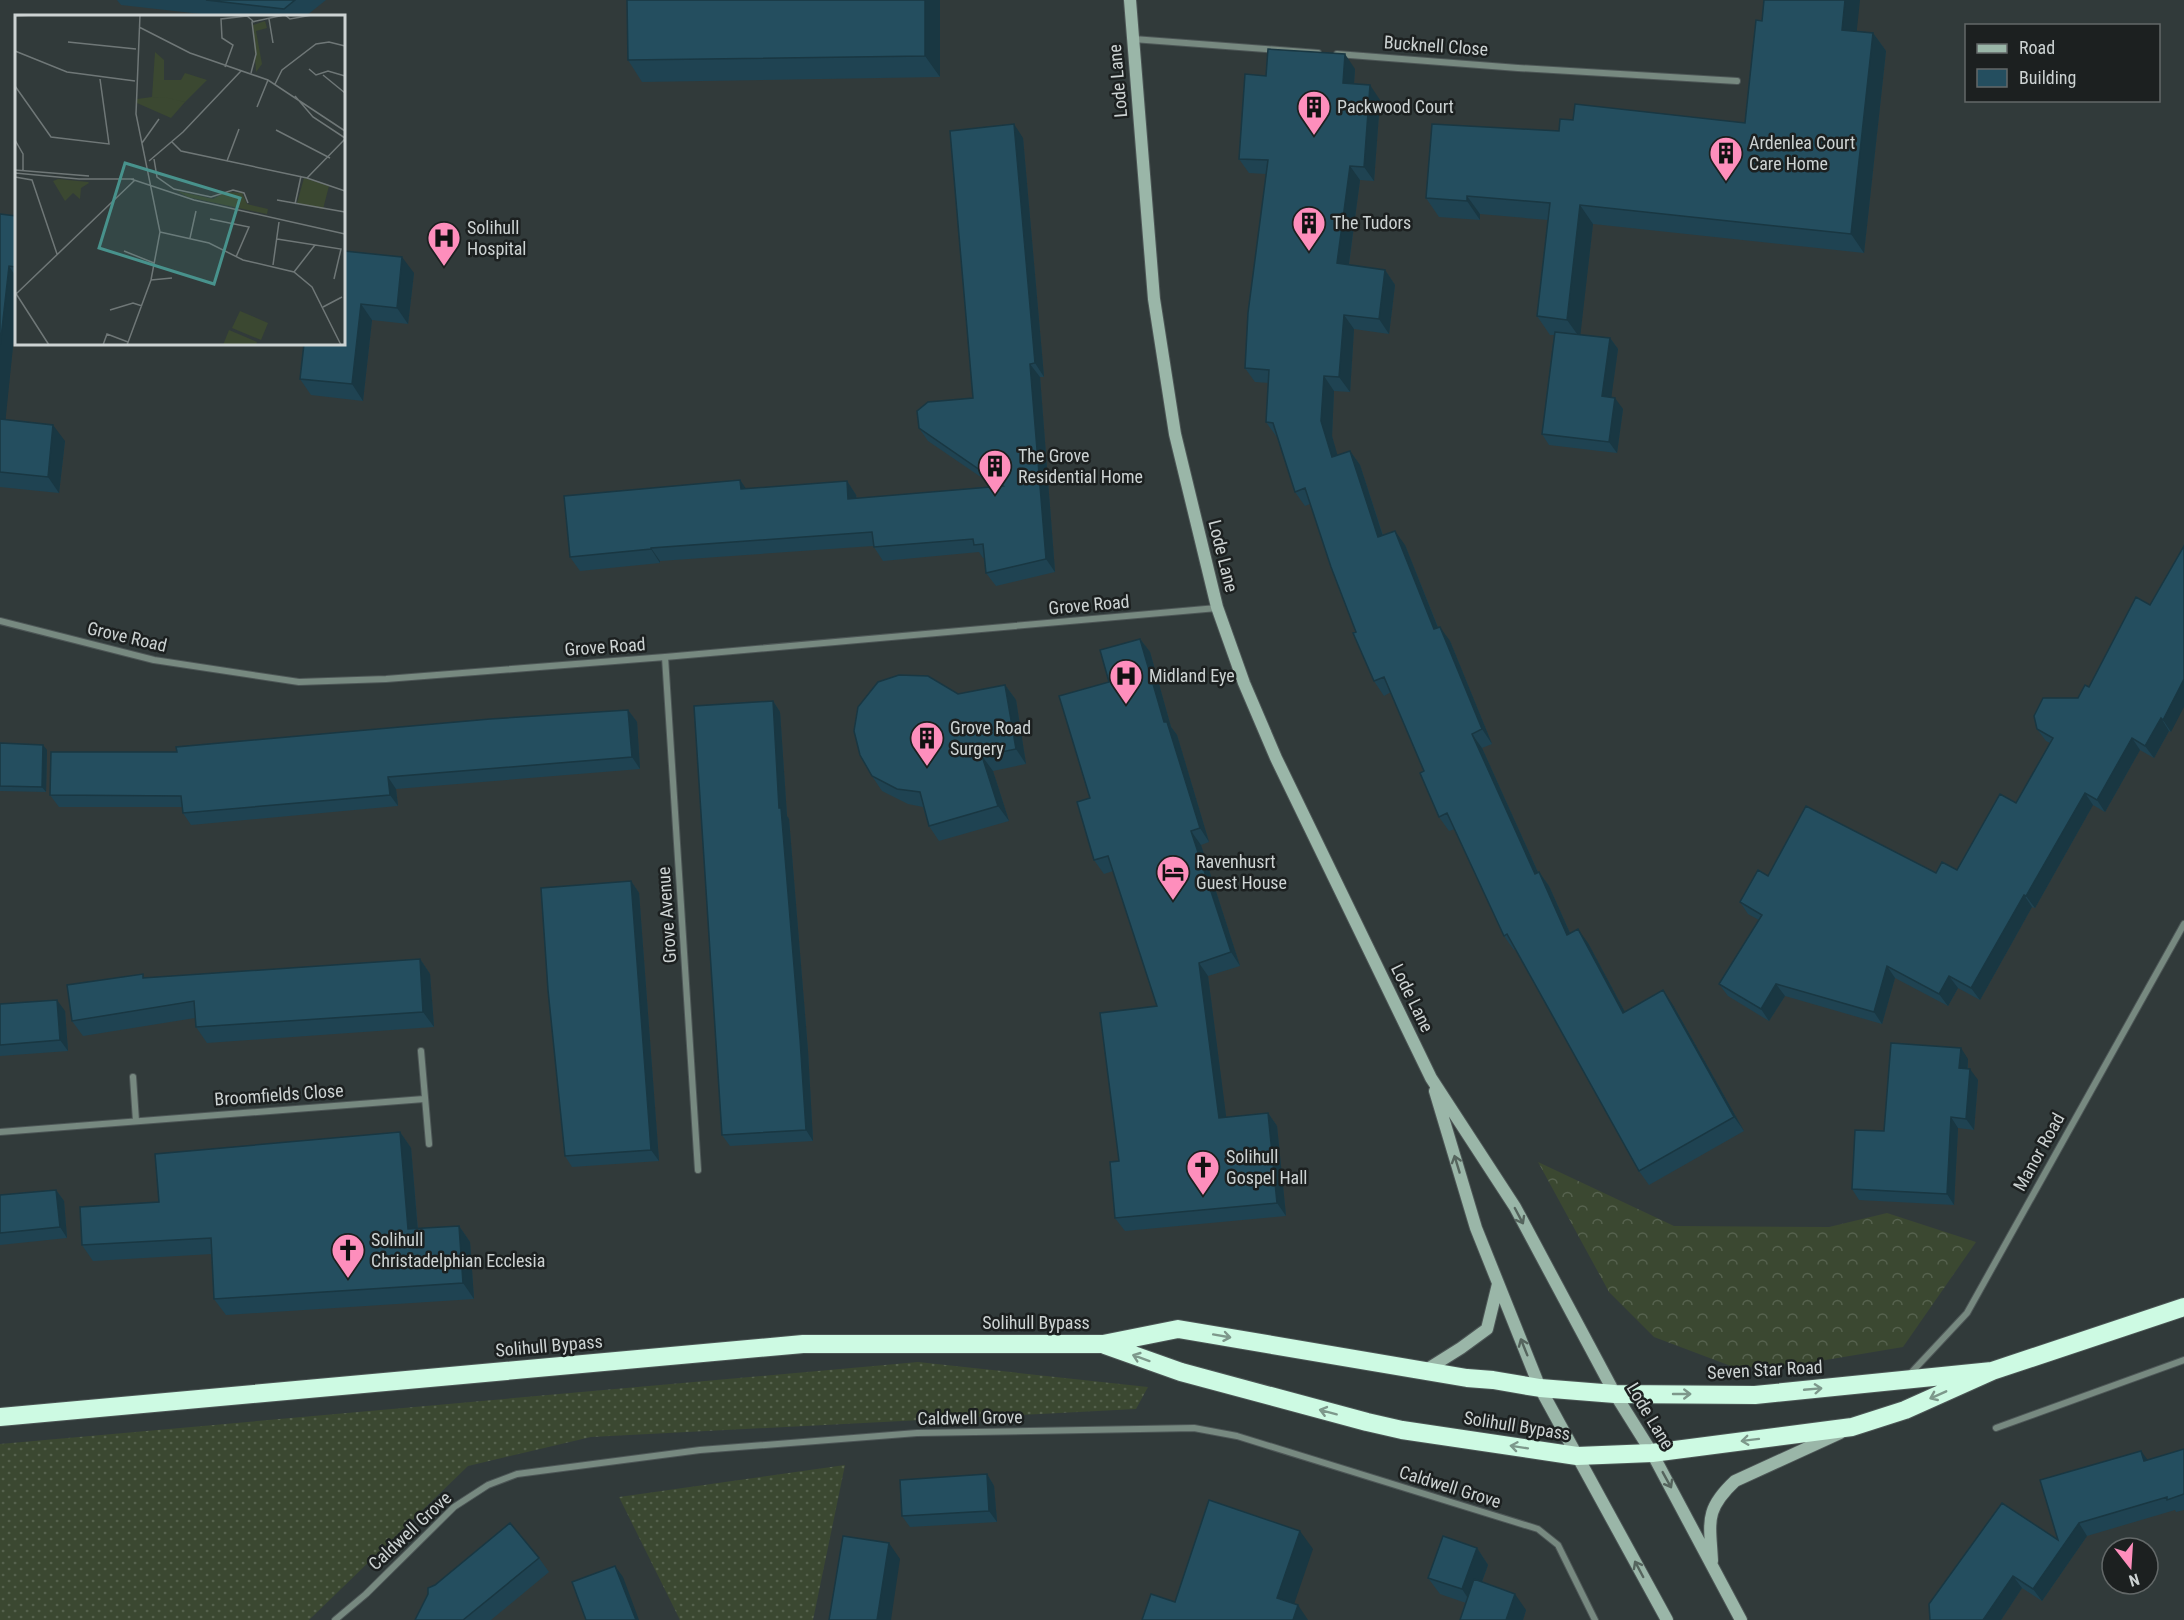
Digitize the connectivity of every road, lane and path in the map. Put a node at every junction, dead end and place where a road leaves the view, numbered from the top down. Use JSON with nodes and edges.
{"nodes":[{"id":1,"x":1130,"y":0,"type":"edge"},
{"id":2,"x":1133,"y":39,"type":"junction"},
{"id":3,"x":1737,"y":81,"type":"dead end"},
{"id":4,"x":1217,"y":608,"type":"junction"},
{"id":5,"x":0,"y":621,"type":"edge"},
{"id":6,"x":665,"y":657,"type":"junction"},
{"id":7,"x":2184,"y":924,"type":"edge"},
{"id":8,"x":421,"y":1051,"type":"dead end"},
{"id":9,"x":133,"y":1077,"type":"dead end"},
{"id":10,"x":1431,"y":1078,"type":"junction"},
{"id":11,"x":424,"y":1099,"type":"junction"},
{"id":12,"x":136,"y":1121,"type":"junction"},
{"id":13,"x":0,"y":1132,"type":"edge"},
{"id":14,"x":429,"y":1144,"type":"dead end"},
{"id":15,"x":698,"y":1170,"type":"dead end"},
{"id":16,"x":1498,"y":1284,"type":"junction"},
{"id":17,"x":2184,"y":1307,"type":"edge"},
{"id":18,"x":1103,"y":1344,"type":"junction"},
{"id":19,"x":2184,"y":1360,"type":"edge"},
{"id":20,"x":1426,"y":1370,"type":"junction"},
{"id":21,"x":1992,"y":1371,"type":"junction"},
{"id":22,"x":1903,"y":1381,"type":"junction"},
{"id":23,"x":1540,"y":1388,"type":"junction"},
{"id":24,"x":1615,"y":1394,"type":"junction"},
{"id":25,"x":0,"y":1418,"type":"edge"},
{"id":26,"x":1852,"y":1427,"type":"junction"},
{"id":27,"x":1996,"y":1428,"type":"dead end"},
{"id":28,"x":1652,"y":1454,"type":"junction"},
{"id":29,"x":1577,"y":1456,"type":"junction"},
{"id":30,"x":1712,"y":1566,"type":"junction"},
{"id":31,"x":335,"y":1620,"type":"edge"},
{"id":32,"x":1595,"y":1620,"type":"edge"},
{"id":33,"x":1667,"y":1620,"type":"edge"},
{"id":34,"x":1741,"y":1620,"type":"edge"}],
"edges":[{"from":1,"to":2,"type":"main road","name":"Lode Lane"},
{"from":2,"to":3,"type":"street","name":"Bucknell Close"},
{"from":2,"to":4,"type":"main road","name":"Lode Lane"},
{"from":4,"to":6,"type":"street","name":"Grove Road"},
{"from":4,"to":10,"type":"main road","name":"Lode Lane"},
{"from":5,"to":6,"type":"street","name":"Grove Road"},
{"from":6,"to":15,"type":"street","name":"Grove Avenue"},
{"from":7,"to":22,"type":"street","name":"Manor Road"},
{"from":8,"to":11,"type":"street"},
{"from":9,"to":12,"type":"street"},
{"from":16,"to":10,"type":"main road","name":"Lode Lane","one_way":true},
{"from":10,"to":24,"type":"main road","name":"Lode Lane","one_way":true},
{"from":11,"to":12,"type":"street","name":"Broomfields Close"},
{"from":11,"to":14,"type":"street"},
{"from":12,"to":13,"type":"street","name":"Broomfields Close"},
{"from":16,"to":20,"type":"main road"},
{"from":23,"to":16,"type":"main road","name":"Lode Lane","one_way":true},
{"from":17,"to":21,"type":"highway","name":"Seven Star Road"},
{"from":18,"to":20,"type":"highway","name":"Solihull Bypass","one_way":true},
{"from":18,"to":25,"type":"highway","name":"Solihull Bypass"},
{"from":29,"to":18,"type":"highway","name":"Solihull Bypass","one_way":true},
{"from":19,"to":27,"type":"street"},
{"from":20,"to":23,"type":"highway","name":"Solihull Bypass"},
{"from":21,"to":22,"type":"highway","name":"Seven Star Road"},
{"from":21,"to":26,"type":"highway","name":"Seven Star Road","one_way":true},
{"from":24,"to":22,"type":"highway","name":"Seven Star Road","one_way":true},
{"from":23,"to":24,"type":"highway","name":"Seven Star Road"},
{"from":23,"to":29,"type":"main road","name":"Lode Lane"},
{"from":24,"to":28,"type":"main road","name":"Lode Lane"},
{"from":26,"to":28,"type":"highway","name":"Seven Star Road","one_way":true},
{"from":26,"to":30,"type":"main road"},
{"from":28,"to":29,"type":"highway","name":"Seven Star Road"},
{"from":28,"to":30,"type":"main road","name":"Lode Lane","one_way":true},
{"from":33,"to":29,"type":"main road","name":"Lode Lane","one_way":true},
{"from":30,"to":34,"type":"main road","name":"Lode Lane"},
{"from":31,"to":32,"type":"street","name":"Caldwell Grove"}]}
